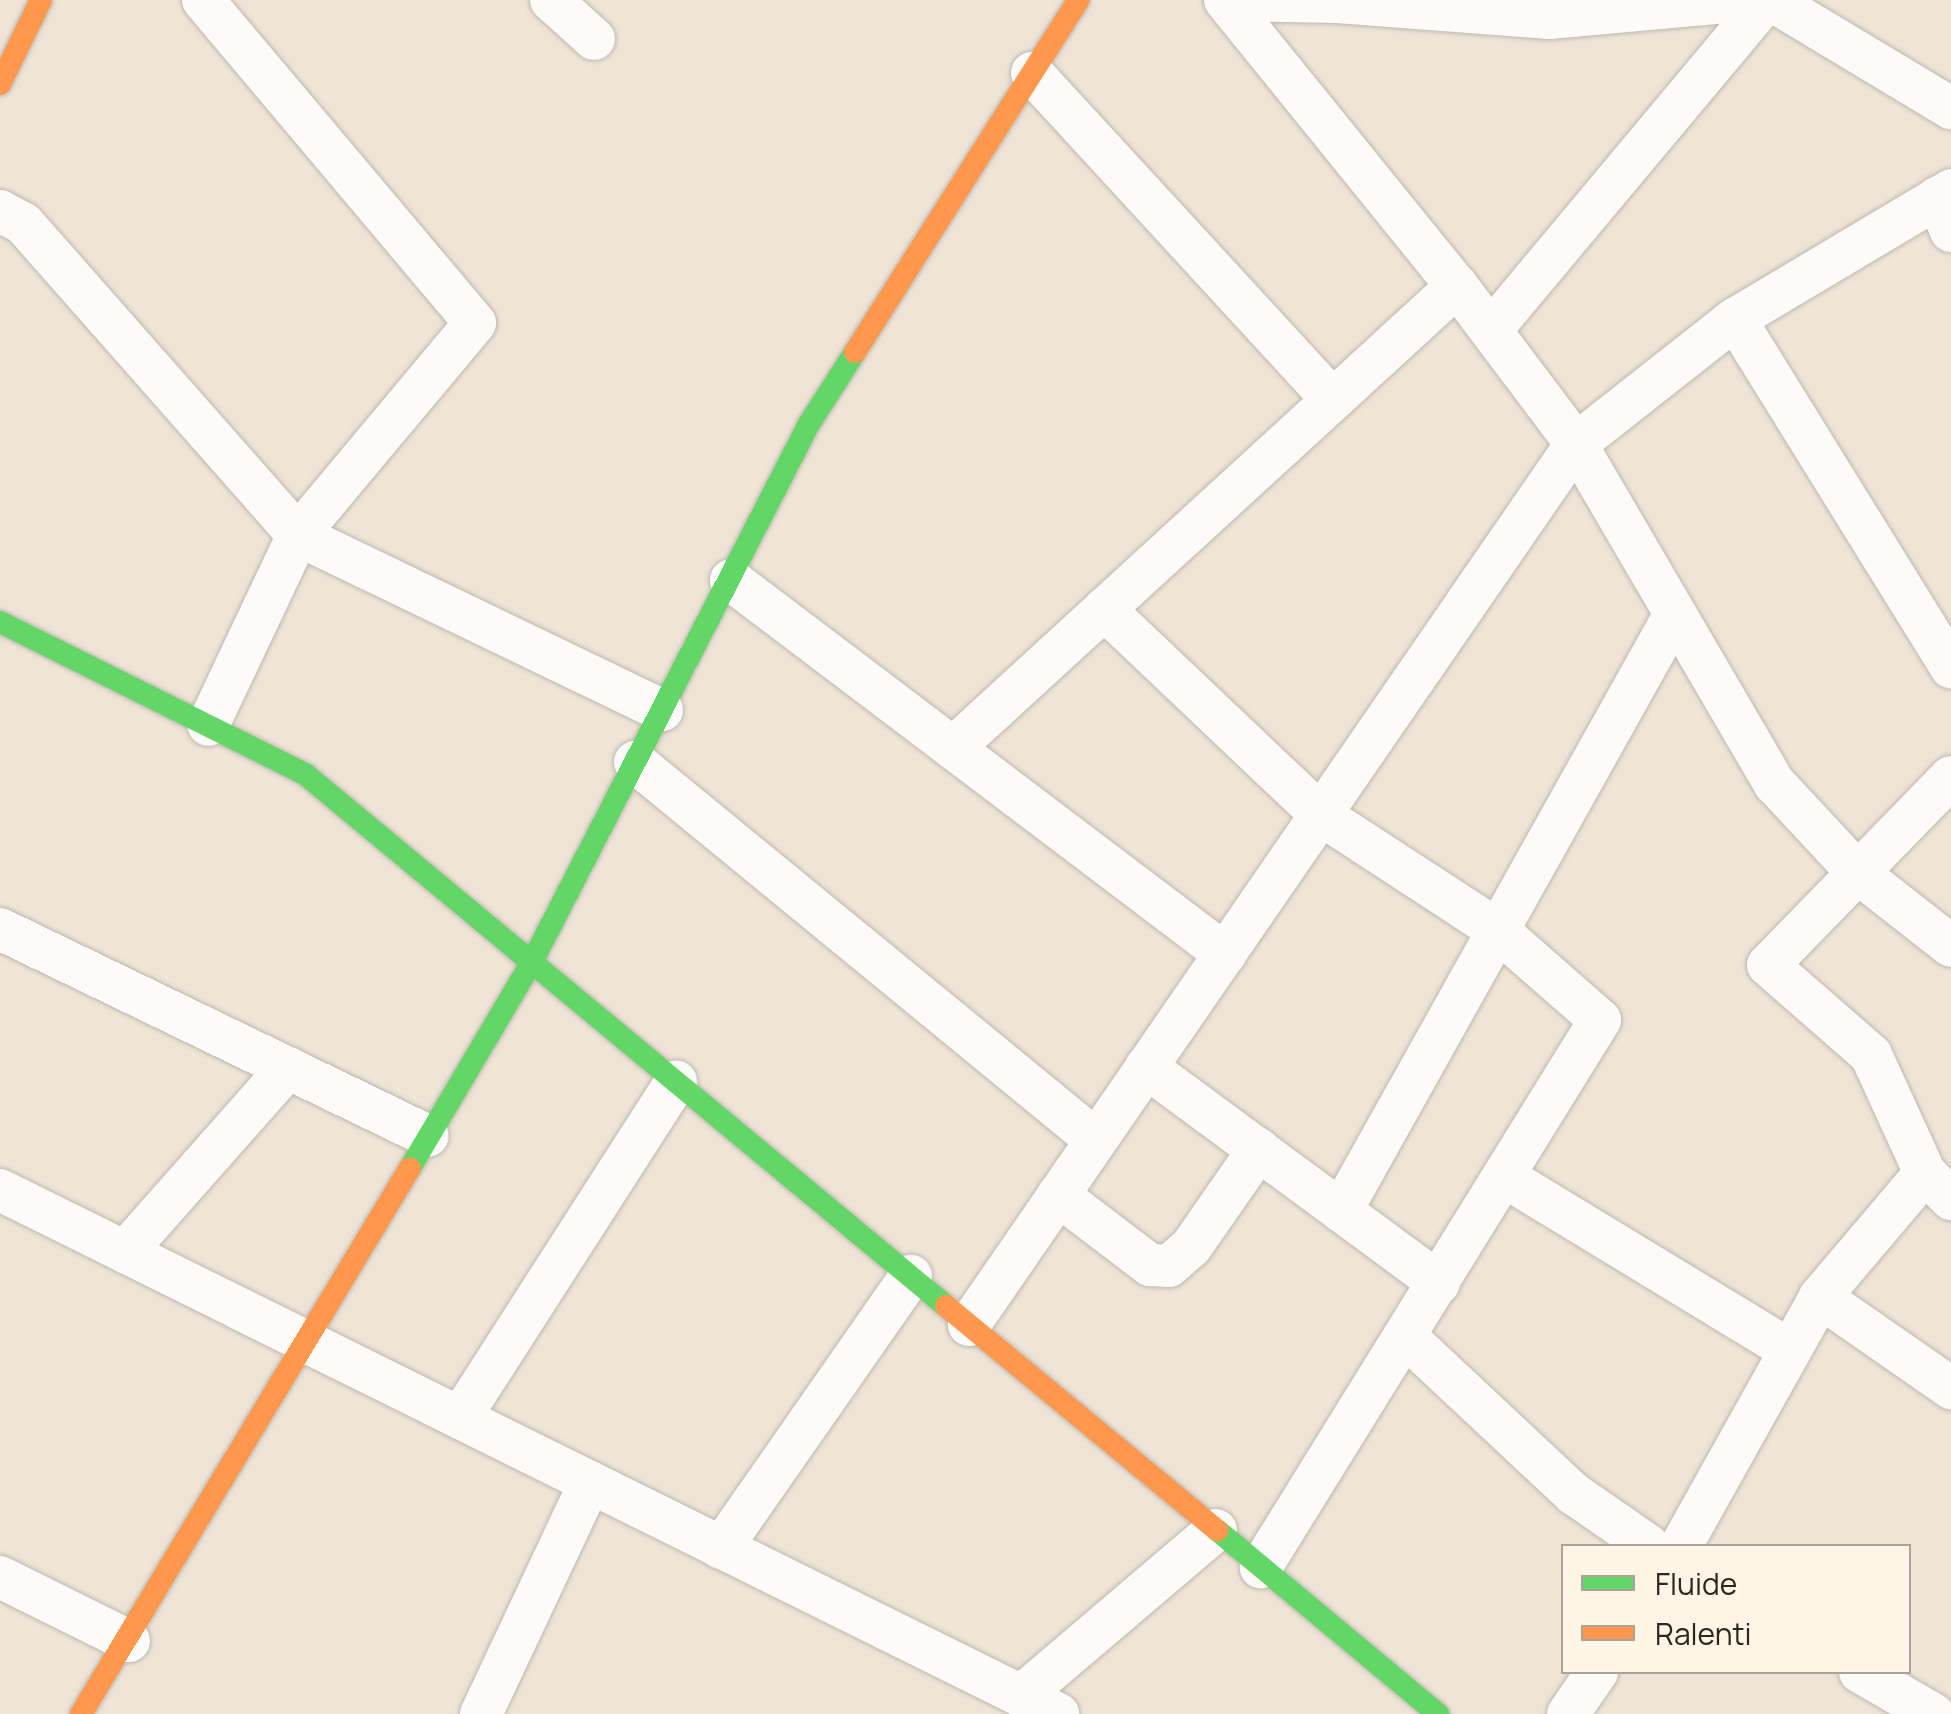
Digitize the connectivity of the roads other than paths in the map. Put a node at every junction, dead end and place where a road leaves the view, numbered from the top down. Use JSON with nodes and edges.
{"nodes":[{"id":1,"x":40,"y":0,"type":"edge"},
{"id":2,"x":203,"y":0,"type":"edge"},
{"id":3,"x":551,"y":0,"type":"edge"},
{"id":4,"x":1078,"y":0,"type":"edge"},
{"id":5,"x":1225,"y":0,"type":"edge"},
{"id":6,"x":1234,"y":0,"type":"edge"},
{"id":7,"x":1751,"y":0,"type":"edge"},
{"id":8,"x":1769,"y":0,"type":"edge"},
{"id":9,"x":1551,"y":9,"type":"edge"},
{"id":10,"x":594,"y":39,"type":"dead end"},
{"id":11,"x":1032,"y":73,"type":"junction"},
{"id":12,"x":0,"y":84,"type":"edge"},
{"id":13,"x":1951,"y":108,"type":"edge"},
{"id":14,"x":1946,"y":206,"type":"edge"},
{"id":15,"x":0,"y":211,"type":"edge"},
{"id":16,"x":1458,"y":286,"type":"junction"},
{"id":17,"x":1735,"y":319,"type":"junction"},
{"id":18,"x":1490,"y":330,"type":"junction"},
{"id":19,"x":1333,"y":400,"type":"junction"},
{"id":20,"x":1576,"y":444,"type":"junction"},
{"id":21,"x":298,"y":535,"type":"junction"},
{"id":22,"x":731,"y":580,"type":"junction"},
{"id":23,"x":1104,"y":610,"type":"junction"},
{"id":24,"x":1676,"y":614,"type":"junction"},
{"id":25,"x":0,"y":622,"type":"edge"},
{"id":26,"x":1951,"y":668,"type":"edge"},
{"id":27,"x":662,"y":710,"type":"junction"},
{"id":28,"x":208,"y":725,"type":"junction"},
{"id":29,"x":953,"y":748,"type":"junction"},
{"id":30,"x":634,"y":762,"type":"junction"},
{"id":31,"x":1951,"y":777,"type":"edge"},
{"id":32,"x":1321,"y":815,"type":"junction"},
{"id":33,"x":1858,"y":873,"type":"junction"},
{"id":34,"x":1496,"y":928,"type":"junction"},
{"id":35,"x":0,"y":929,"type":"edge"},
{"id":36,"x":1951,"y":946,"type":"edge"},
{"id":37,"x":1225,"y":954,"type":"junction"},
{"id":38,"x":532,"y":962,"type":"junction"},
{"id":39,"x":1146,"y":1067,"type":"junction"},
{"id":40,"x":288,"y":1068,"type":"junction"},
{"id":41,"x":676,"y":1081,"type":"junction"},
{"id":42,"x":428,"y":1136,"type":"junction"},
{"id":43,"x":1096,"y":1140,"type":"junction"},
{"id":44,"x":1259,"y":1149,"type":"junction"},
{"id":45,"x":1505,"y":1177,"type":"junction"},
{"id":46,"x":1938,"y":1186,"type":"edge"},
{"id":47,"x":0,"y":1190,"type":"edge"},
{"id":48,"x":1058,"y":1195,"type":"junction"},
{"id":49,"x":1342,"y":1211,"type":"junction"},
{"id":50,"x":125,"y":1252,"type":"junction"},
{"id":51,"x":910,"y":1276,"type":"junction"},
{"id":52,"x":1439,"y":1282,"type":"junction"},
{"id":53,"x":1820,"y":1298,"type":"junction"},
{"id":54,"x":970,"y":1325,"type":"junction"},
{"id":55,"x":1406,"y":1337,"type":"junction"},
{"id":56,"x":307,"y":1342,"type":"junction"},
{"id":57,"x":1790,"y":1350,"type":"junction"},
{"id":58,"x":1951,"y":1388,"type":"edge"},
{"id":59,"x":460,"y":1418,"type":"junction"},
{"id":60,"x":590,"y":1482,"type":"junction"},
{"id":61,"x":1216,"y":1530,"type":"junction"},
{"id":62,"x":1646,"y":1544,"type":"edge"},
{"id":63,"x":1682,"y":1544,"type":"edge"},
{"id":64,"x":722,"y":1548,"type":"junction"},
{"id":65,"x":1261,"y":1567,"type":"junction"},
{"id":66,"x":0,"y":1577,"type":"edge"},
{"id":67,"x":130,"y":1641,"type":"junction"},
{"id":68,"x":1596,"y":1674,"type":"edge"},
{"id":69,"x":1863,"y":1674,"type":"edge"},
{"id":70,"x":1039,"y":1705,"type":"edge"},
{"id":71,"x":81,"y":1714,"type":"edge"},
{"id":72,"x":480,"y":1714,"type":"edge"},
{"id":73,"x":1438,"y":1714,"type":"edge"},
{"id":74,"x":1568,"y":1714,"type":"edge"},
{"id":75,"x":1933,"y":1714,"type":"edge"}],
"edges":[{"from":1,"to":12,"type":"main road"},
{"from":2,"to":21,"type":"street"},
{"from":3,"to":10,"type":"street"},
{"from":4,"to":11,"type":"main road"},
{"from":5,"to":16,"type":"street"},
{"from":6,"to":9,"type":"street"},
{"from":7,"to":9,"type":"street"},
{"from":8,"to":13,"type":"street"},
{"from":8,"to":18,"type":"street"},
{"from":11,"to":19,"type":"street"},
{"from":11,"to":22,"type":"main road"},
{"from":14,"to":17,"type":"street"},
{"from":15,"to":21,"type":"street"},
{"from":16,"to":18,"type":"street"},
{"from":16,"to":19,"type":"street"},
{"from":17,"to":20,"type":"street"},
{"from":17,"to":26,"type":"street"},
{"from":18,"to":20,"type":"street"},
{"from":19,"to":23,"type":"street"},
{"from":20,"to":24,"type":"street"},
{"from":20,"to":32,"type":"street"},
{"from":21,"to":27,"type":"street"},
{"from":21,"to":28,"type":"street"},
{"from":22,"to":27,"type":"main road"},
{"from":22,"to":29,"type":"street"},
{"from":23,"to":29,"type":"street"},
{"from":23,"to":32,"type":"street"},
{"from":24,"to":33,"type":"street"},
{"from":24,"to":34,"type":"street"},
{"from":25,"to":28,"type":"main road"},
{"from":27,"to":30,"type":"main road"},
{"from":28,"to":38,"type":"main road"},
{"from":29,"to":37,"type":"street"},
{"from":30,"to":38,"type":"main road"},
{"from":30,"to":43,"type":"street"},
{"from":31,"to":33,"type":"street"},
{"from":32,"to":34,"type":"street"},
{"from":32,"to":37,"type":"street"},
{"from":33,"to":36,"type":"street"},
{"from":33,"to":46,"type":"street"},
{"from":34,"to":45,"type":"street"},
{"from":34,"to":49,"type":"street"},
{"from":35,"to":40,"type":"street"},
{"from":37,"to":39,"type":"street"},
{"from":38,"to":41,"type":"main road"},
{"from":38,"to":42,"type":"main road"},
{"from":39,"to":43,"type":"street"},
{"from":39,"to":44,"type":"street"},
{"from":40,"to":42,"type":"street"},
{"from":40,"to":50,"type":"street"},
{"from":41,"to":51,"type":"main road"},
{"from":41,"to":59,"type":"street"},
{"from":42,"to":56,"type":"main road"},
{"from":43,"to":48,"type":"street"},
{"from":44,"to":48,"type":"street"},
{"from":44,"to":49,"type":"street"},
{"from":45,"to":52,"type":"street"},
{"from":45,"to":57,"type":"street"},
{"from":46,"to":53,"type":"street"},
{"from":47,"to":50,"type":"street"},
{"from":48,"to":54,"type":"street"},
{"from":49,"to":52,"type":"street"},
{"from":50,"to":56,"type":"street"},
{"from":51,"to":54,"type":"main road"},
{"from":51,"to":64,"type":"street"},
{"from":52,"to":55,"type":"street"},
{"from":53,"to":57,"type":"street"},
{"from":53,"to":58,"type":"street"},
{"from":54,"to":61,"type":"main road"},
{"from":55,"to":62,"type":"street"},
{"from":55,"to":65,"type":"street"},
{"from":56,"to":59,"type":"street"},
{"from":56,"to":67,"type":"main road"},
{"from":57,"to":63,"type":"street"},
{"from":59,"to":60,"type":"street"},
{"from":60,"to":64,"type":"street"},
{"from":60,"to":72,"type":"street"},
{"from":61,"to":65,"type":"main road"},
{"from":61,"to":70,"type":"street"},
{"from":64,"to":70,"type":"street"},
{"from":65,"to":73,"type":"main road"},
{"from":66,"to":67,"type":"street"},
{"from":67,"to":71,"type":"main road"},
{"from":68,"to":74,"type":"street"},
{"from":69,"to":75,"type":"street"}]}
